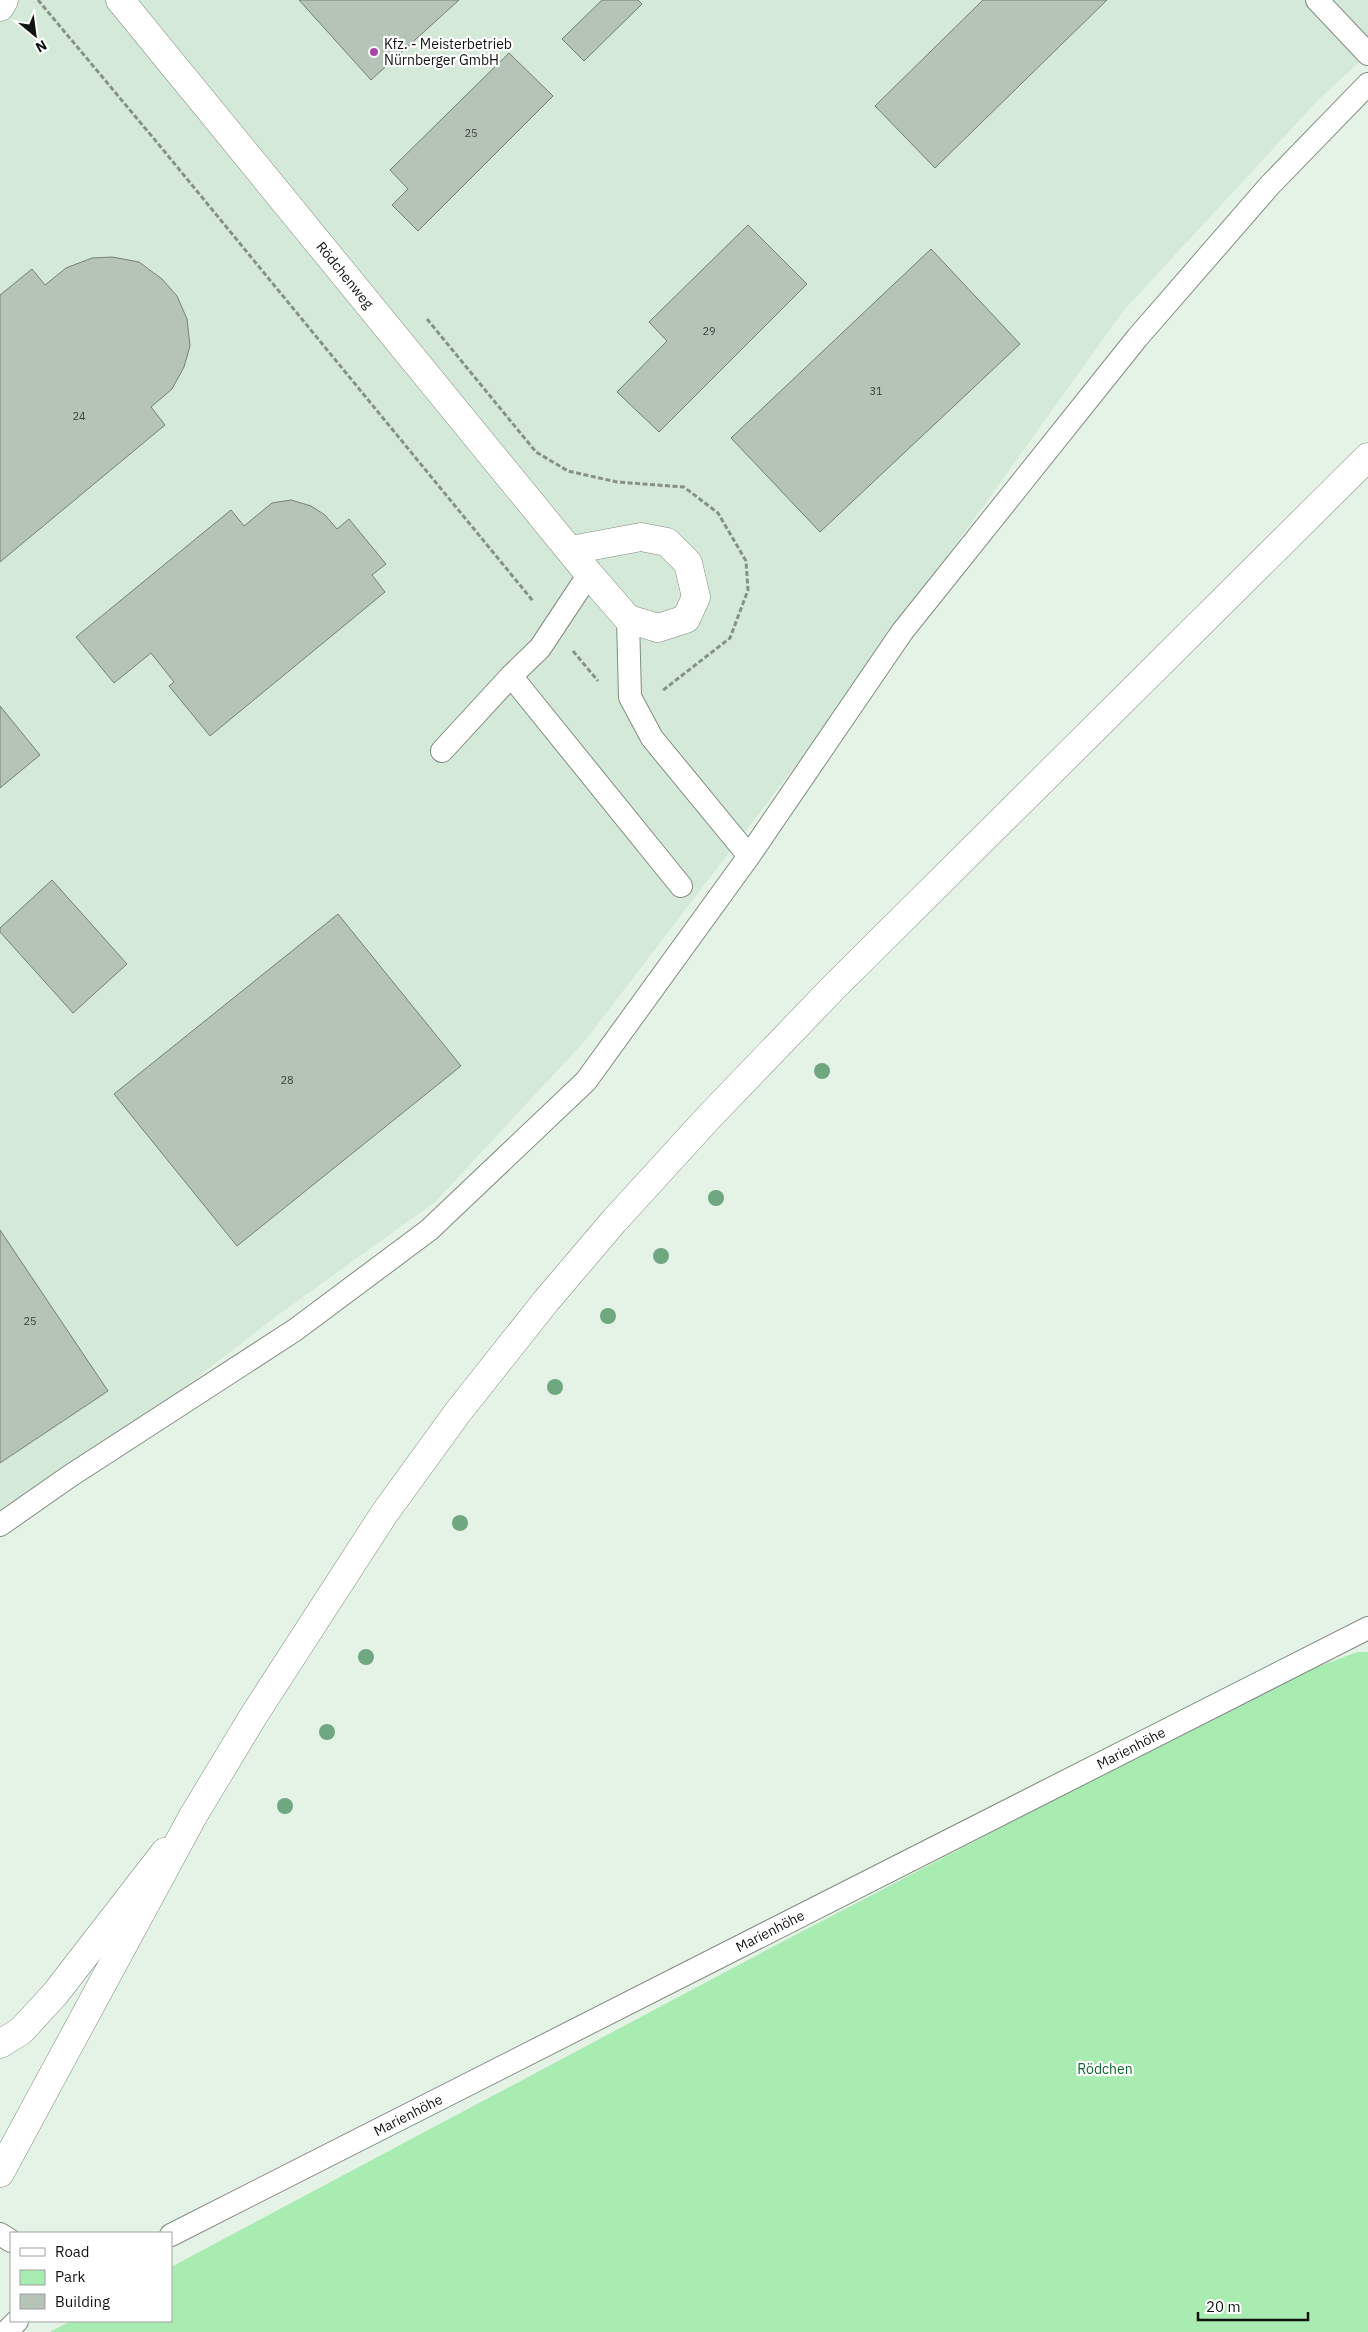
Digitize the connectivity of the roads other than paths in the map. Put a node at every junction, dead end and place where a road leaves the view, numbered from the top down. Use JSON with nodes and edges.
{"nodes":[{"id":1,"x":4,"y":0,"type":"edge"},
{"id":2,"x":120,"y":0,"type":"edge"},
{"id":3,"x":1316,"y":0,"type":"edge"},
{"id":4,"x":0,"y":7,"type":"edge"},
{"id":5,"x":1368,"y":54,"type":"edge"},
{"id":6,"x":1368,"y":84,"type":"edge"},
{"id":7,"x":1368,"y":457,"type":"edge"},
{"id":8,"x":570,"y":550,"type":"junction"},
{"id":9,"x":589,"y":574,"type":"junction"},
{"id":10,"x":628,"y":620,"type":"junction"},
{"id":11,"x":511,"y":676,"type":"junction"},
{"id":12,"x":442,"y":751,"type":"dead end"},
{"id":13,"x":749,"y":856,"type":"junction"},
{"id":14,"x":681,"y":886,"type":"dead end"},
{"id":15,"x":0,"y":1525,"type":"edge"},
{"id":16,"x":1368,"y":1628,"type":"edge"},
{"id":17,"x":193,"y":1816,"type":"junction"},
{"id":18,"x":0,"y":2044,"type":"edge"},
{"id":19,"x":0,"y":2173,"type":"edge"},
{"id":20,"x":172,"y":2234,"type":"edge"},
{"id":21,"x":16,"y":2322,"type":"edge"},
{"id":22,"x":6,"y":2332,"type":"edge"}],
"edges":[{"from":1,"to":4,"type":"main road"},
{"from":2,"to":8,"type":"main road","name":"Rödchenweg"},
{"from":3,"to":5,"type":"lane"},
{"from":6,"to":13,"type":"lane"},
{"from":7,"to":17,"type":"main road"},
{"from":8,"to":9,"type":"main road","name":"Rödchenweg"},
{"from":8,"to":10,"type":"main road"},
{"from":9,"to":10,"type":"main road","name":"Rödchenweg"},
{"from":9,"to":11,"type":"lane"},
{"from":10,"to":13,"type":"lane"},
{"from":11,"to":12,"type":"lane"},
{"from":11,"to":14,"type":"lane"},
{"from":13,"to":15,"type":"lane"},
{"from":16,"to":20,"type":"lane","name":"Marienhöhe"},
{"from":17,"to":18,"type":"main road"},
{"from":17,"to":19,"type":"main road"},
{"from":21,"to":22,"type":"lane"}]}
